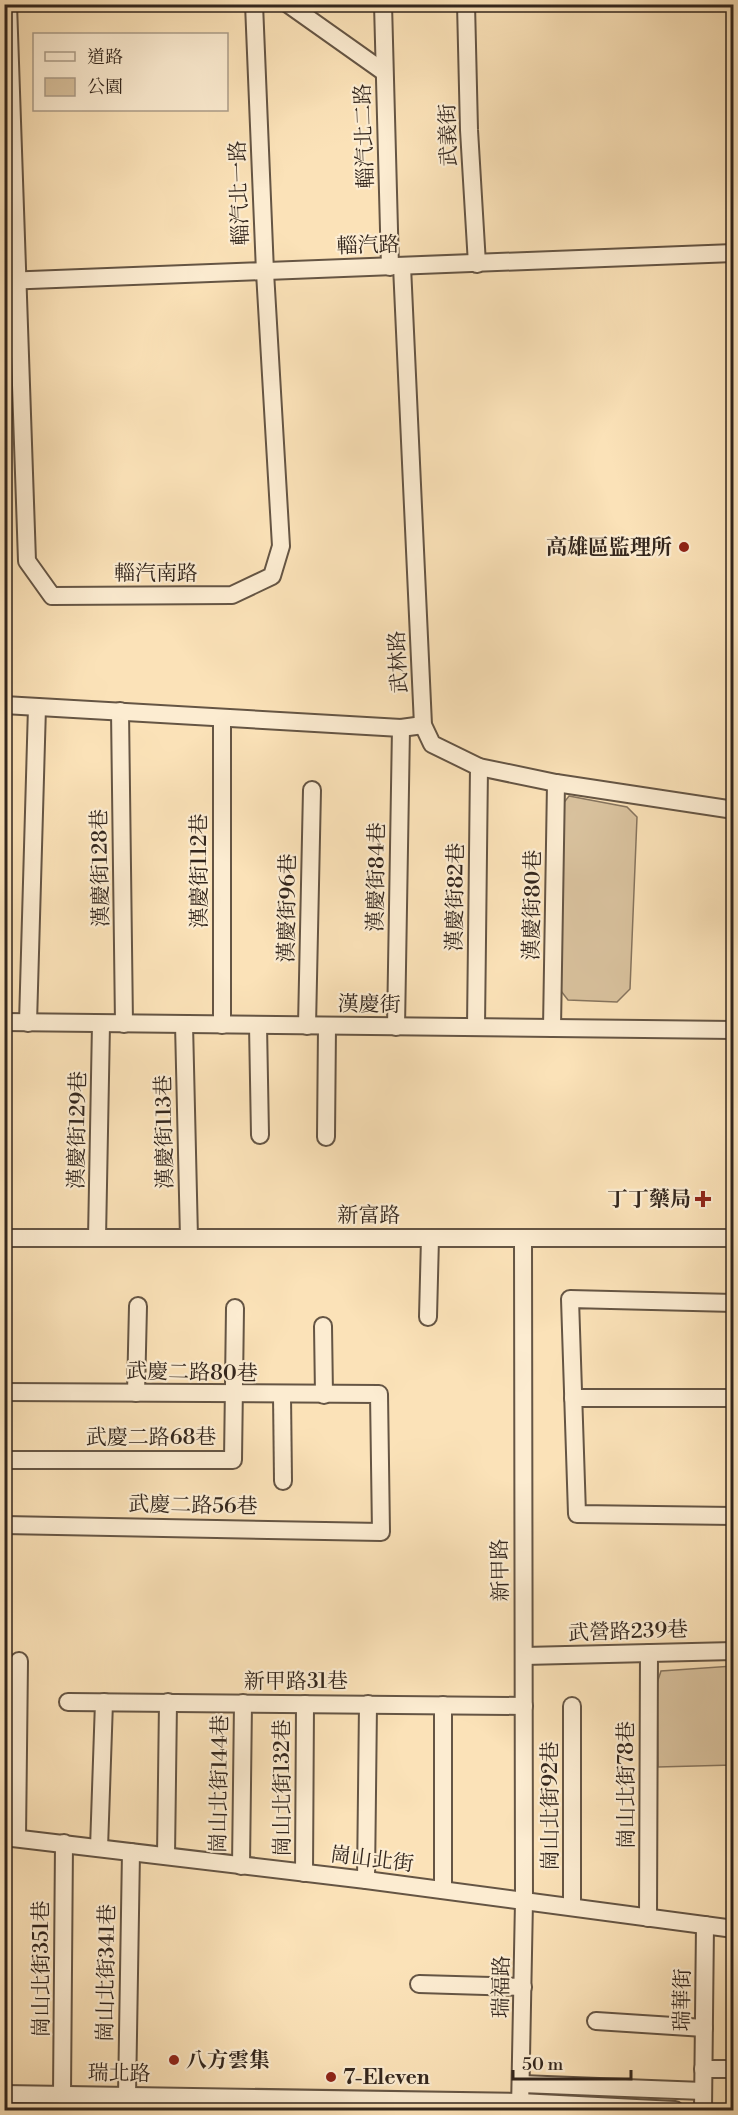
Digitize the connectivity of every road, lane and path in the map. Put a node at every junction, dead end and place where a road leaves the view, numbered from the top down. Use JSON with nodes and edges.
{"nodes":[{"id":1,"x":8,"y":4,"type":"edge"},
{"id":2,"x":254,"y":4,"type":"edge"},
{"id":3,"x":288,"y":4,"type":"edge"},
{"id":4,"x":383,"y":4,"type":"edge"},
{"id":5,"x":466,"y":4,"type":"edge"},
{"id":6,"x":384,"y":72,"type":"junction"},
{"id":7,"x":734,"y":254,"type":"edge"},
{"id":8,"x":477,"y":264,"type":"junction"},
{"id":9,"x":396,"y":266,"type":"junction"},
{"id":10,"x":265,"y":272,"type":"junction"},
{"id":11,"x":11,"y":281,"type":"edge"},
{"id":12,"x":4,"y":705,"type":"edge"},
{"id":13,"x":37,"y":707,"type":"junction"},
{"id":14,"x":120,"y":711,"type":"junction"},
{"id":15,"x":222,"y":718,"type":"junction"},
{"id":16,"x":423,"y":725,"type":"junction"},
{"id":17,"x":401,"y":728,"type":"junction"},
{"id":18,"x":479,"y":767,"type":"junction"},
{"id":19,"x":556,"y":783,"type":"junction"},
{"id":20,"x":312,"y":790,"type":"dead end"},
{"id":21,"x":734,"y":810,"type":"edge"},
{"id":22,"x":4,"y":1022,"type":"edge"},
{"id":23,"x":28,"y":1023,"type":"junction"},
{"id":24,"x":101,"y":1024,"type":"junction"},
{"id":25,"x":124,"y":1024,"type":"junction"},
{"id":26,"x":184,"y":1024,"type":"junction"},
{"id":27,"x":222,"y":1025,"type":"junction"},
{"id":28,"x":258,"y":1025,"type":"junction"},
{"id":29,"x":308,"y":1026,"type":"junction"},
{"id":30,"x":327,"y":1026,"type":"junction"},
{"id":31,"x":396,"y":1027,"type":"junction"},
{"id":32,"x":476,"y":1028,"type":"junction"},
{"id":33,"x":552,"y":1028,"type":"junction"},
{"id":34,"x":734,"y":1030,"type":"edge"},
{"id":35,"x":260,"y":1135,"type":"dead end"},
{"id":36,"x":326,"y":1137,"type":"dead end"},
{"id":37,"x":4,"y":1238,"type":"edge"},
{"id":38,"x":97,"y":1238,"type":"junction"},
{"id":39,"x":189,"y":1238,"type":"junction"},
{"id":40,"x":430,"y":1238,"type":"junction"},
{"id":41,"x":523,"y":1238,"type":"junction"},
{"id":42,"x":734,"y":1238,"type":"edge"},
{"id":43,"x":734,"y":1303,"type":"edge"},
{"id":44,"x":138,"y":1306,"type":"dead end"},
{"id":45,"x":235,"y":1308,"type":"dead end"},
{"id":46,"x":428,"y":1317,"type":"dead end"},
{"id":47,"x":323,"y":1326,"type":"dead end"},
{"id":48,"x":4,"y":1392,"type":"edge"},
{"id":49,"x":136,"y":1394,"type":"junction"},
{"id":50,"x":234,"y":1394,"type":"junction"},
{"id":51,"x":282,"y":1395,"type":"junction"},
{"id":52,"x":324,"y":1395,"type":"junction"},
{"id":53,"x":573,"y":1398,"type":"junction"},
{"id":54,"x":734,"y":1398,"type":"edge"},
{"id":55,"x":4,"y":1460,"type":"edge"},
{"id":56,"x":283,"y":1481,"type":"dead end"},
{"id":57,"x":734,"y":1516,"type":"edge"},
{"id":58,"x":4,"y":1525,"type":"edge"},
{"id":59,"x":381,"y":1532,"type":"joint"},
{"id":60,"x":734,"y":1651,"type":"edge"},
{"id":61,"x":649,"y":1653,"type":"junction"},
{"id":62,"x":524,"y":1656,"type":"junction"},
{"id":63,"x":19,"y":1661,"type":"dead end"},
{"id":64,"x":68,"y":1702,"type":"dead end"},
{"id":65,"x":104,"y":1702,"type":"junction"},
{"id":66,"x":168,"y":1702,"type":"junction"},
{"id":67,"x":243,"y":1703,"type":"junction"},
{"id":68,"x":305,"y":1704,"type":"junction"},
{"id":69,"x":368,"y":1704,"type":"junction"},
{"id":70,"x":442,"y":1705,"type":"junction"},
{"id":71,"x":524,"y":1706,"type":"junction"},
{"id":72,"x":572,"y":1706,"type":"dead end"},
{"id":73,"x":11,"y":1838,"type":"edge"},
{"id":74,"x":64,"y":1843,"type":"junction"},
{"id":75,"x":99,"y":1848,"type":"junction"},
{"id":76,"x":131,"y":1851,"type":"junction"},
{"id":77,"x":166,"y":1856,"type":"junction"},
{"id":78,"x":241,"y":1866,"type":"junction"},
{"id":79,"x":304,"y":1873,"type":"junction"},
{"id":80,"x":366,"y":1880,"type":"junction"},
{"id":81,"x":443,"y":1890,"type":"junction"},
{"id":82,"x":524,"y":1901,"type":"junction"},
{"id":83,"x":572,"y":1906,"type":"junction"},
{"id":84,"x":648,"y":1917,"type":"junction"},
{"id":85,"x":705,"y":1925,"type":"junction"},
{"id":86,"x":734,"y":1929,"type":"edge"},
{"id":87,"x":419,"y":1984,"type":"dead end"},
{"id":88,"x":524,"y":1987,"type":"junction"},
{"id":89,"x":596,"y":2021,"type":"dead end"},
{"id":90,"x":704,"y":2028,"type":"junction"},
{"id":91,"x":703,"y":2069,"type":"junction"},
{"id":92,"x":734,"y":2069,"type":"edge"},
{"id":93,"x":521,"y":2084,"type":"junction"},
{"id":94,"x":703,"y":2091,"type":"junction"},
{"id":95,"x":4,"y":2094,"type":"edge"},
{"id":96,"x":62,"y":2095,"type":"junction"},
{"id":97,"x":127,"y":2096,"type":"junction"},
{"id":98,"x":228,"y":2104,"type":"edge"},
{"id":99,"x":520,"y":2106,"type":"edge"},
{"id":100,"x":569,"y":2107,"type":"edge"},
{"id":101,"x":675,"y":2110,"type":"edge"},
{"id":102,"x":703,"y":2110,"type":"edge"}],
"edges":[{"from":1,"to":11,"type":"street"},
{"from":2,"to":10,"type":"street","name":"輜汽北一路"},
{"from":3,"to":6,"type":"street"},
{"from":4,"to":6,"type":"street","name":"輜汽北二路"},
{"from":5,"to":8,"type":"street","name":"武義街"},
{"from":6,"to":9,"type":"street","name":"輜汽北二路"},
{"from":7,"to":8,"type":"street","name":"輜汽路"},
{"from":8,"to":9,"type":"street","name":"輜汽路"},
{"from":9,"to":10,"type":"street","name":"輜汽路"},
{"from":9,"to":16,"type":"street","name":"武林路"},
{"from":10,"to":11,"type":"street","name":"輜汽路"},
{"from":10,"to":11,"type":"street","name":"輜汽南路"},
{"from":12,"to":13,"type":"street"},
{"from":13,"to":14,"type":"street"},
{"from":13,"to":23,"type":"street"},
{"from":14,"to":15,"type":"street"},
{"from":14,"to":25,"type":"street","name":"漢慶街128巷"},
{"from":15,"to":17,"type":"street"},
{"from":15,"to":27,"type":"street","name":"漢慶街112巷"},
{"from":16,"to":17,"type":"street"},
{"from":16,"to":18,"type":"street"},
{"from":17,"to":31,"type":"street","name":"漢慶街84巷"},
{"from":18,"to":19,"type":"street"},
{"from":18,"to":32,"type":"street","name":"漢慶街82巷"},
{"from":19,"to":21,"type":"street"},
{"from":19,"to":33,"type":"street","name":"漢慶街80巷"},
{"from":20,"to":29,"type":"street","name":"漢慶街96巷"},
{"from":22,"to":23,"type":"street","name":"漢慶街"},
{"from":23,"to":24,"type":"street","name":"漢慶街"},
{"from":24,"to":25,"type":"street","name":"漢慶街"},
{"from":24,"to":38,"type":"street","name":"漢慶街129巷"},
{"from":25,"to":26,"type":"street","name":"漢慶街"},
{"from":26,"to":27,"type":"street","name":"漢慶街"},
{"from":26,"to":39,"type":"street","name":"漢慶街113巷"},
{"from":27,"to":28,"type":"street","name":"漢慶街"},
{"from":28,"to":29,"type":"street","name":"漢慶街"},
{"from":28,"to":35,"type":"street"},
{"from":29,"to":30,"type":"street","name":"漢慶街"},
{"from":30,"to":31,"type":"street","name":"漢慶街"},
{"from":30,"to":36,"type":"street"},
{"from":31,"to":32,"type":"street","name":"漢慶街"},
{"from":32,"to":33,"type":"street","name":"漢慶街"},
{"from":33,"to":34,"type":"street","name":"漢慶街"},
{"from":37,"to":38,"type":"street","name":"新富路"},
{"from":38,"to":39,"type":"street","name":"新富路"},
{"from":39,"to":40,"type":"street","name":"新富路"},
{"from":40,"to":41,"type":"street","name":"新富路"},
{"from":40,"to":46,"type":"street"},
{"from":41,"to":42,"type":"street","name":"新富路"},
{"from":41,"to":62,"type":"street","name":"新甲路"},
{"from":43,"to":53,"type":"street"},
{"from":44,"to":49,"type":"street"},
{"from":45,"to":50,"type":"street"},
{"from":47,"to":52,"type":"street"},
{"from":48,"to":49,"type":"street","name":"武慶二路80巷"},
{"from":49,"to":50,"type":"street","name":"武慶二路80巷"},
{"from":50,"to":51,"type":"street","name":"武慶二路80巷"},
{"from":50,"to":55,"type":"street","name":"武慶二路68巷"},
{"from":51,"to":52,"type":"street","name":"武慶二路80巷"},
{"from":51,"to":56,"type":"street"},
{"from":52,"to":59,"type":"street","name":"武慶二路80巷"},
{"from":53,"to":54,"type":"street"},
{"from":53,"to":57,"type":"street"},
{"from":58,"to":59,"type":"street","name":"武慶二路56巷"},
{"from":60,"to":61,"type":"street","name":"武營路239巷"},
{"from":61,"to":62,"type":"street","name":"武營路239巷"},
{"from":61,"to":84,"type":"street","name":"崗山北街78巷"},
{"from":62,"to":71,"type":"street","name":"新甲路"},
{"from":63,"to":73,"type":"street"},
{"from":64,"to":65,"type":"street","name":"新甲路31巷"},
{"from":65,"to":66,"type":"street","name":"新甲路31巷"},
{"from":65,"to":75,"type":"street"},
{"from":66,"to":67,"type":"street","name":"新甲路31巷"},
{"from":66,"to":77,"type":"street"},
{"from":67,"to":68,"type":"street","name":"新甲路31巷"},
{"from":67,"to":78,"type":"street","name":"崗山北街144巷"},
{"from":68,"to":69,"type":"street","name":"新甲路31巷"},
{"from":68,"to":79,"type":"street","name":"崗山北街132巷"},
{"from":69,"to":70,"type":"street","name":"新甲路31巷"},
{"from":69,"to":80,"type":"street"},
{"from":70,"to":71,"type":"street","name":"新甲路31巷"},
{"from":70,"to":81,"type":"street"},
{"from":71,"to":82,"type":"street","name":"新甲路"},
{"from":72,"to":83,"type":"street","name":"崗山北街92巷"},
{"from":73,"to":74,"type":"street","name":"崗山北街"},
{"from":74,"to":75,"type":"street","name":"崗山北街"},
{"from":74,"to":96,"type":"street","name":"崗山北街351巷"},
{"from":75,"to":76,"type":"street","name":"崗山北街"},
{"from":76,"to":77,"type":"street","name":"崗山北街"},
{"from":76,"to":97,"type":"street","name":"崗山北街341巷"},
{"from":77,"to":78,"type":"street","name":"崗山北街"},
{"from":78,"to":79,"type":"street","name":"崗山北街"},
{"from":79,"to":80,"type":"street","name":"崗山北街"},
{"from":80,"to":81,"type":"street","name":"崗山北街"},
{"from":81,"to":82,"type":"street","name":"崗山北街"},
{"from":82,"to":83,"type":"street","name":"崗山北街"},
{"from":82,"to":88,"type":"street","name":"瑞福路"},
{"from":83,"to":84,"type":"street","name":"崗山北街"},
{"from":84,"to":85,"type":"street","name":"崗山北街"},
{"from":85,"to":86,"type":"street","name":"崗山北街"},
{"from":85,"to":90,"type":"street","name":"瑞華街"},
{"from":87,"to":88,"type":"street"},
{"from":88,"to":93,"type":"street","name":"瑞福路"},
{"from":89,"to":90,"type":"street"},
{"from":90,"to":91,"type":"street","name":"瑞華街"},
{"from":91,"to":92,"type":"street"},
{"from":91,"to":94,"type":"street","name":"瑞華街"},
{"from":93,"to":94,"type":"street"},
{"from":93,"to":99,"type":"street","name":"瑞福路"},
{"from":94,"to":102,"type":"street","name":"瑞華街"},
{"from":95,"to":96,"type":"street","name":"瑞北路"},
{"from":96,"to":97,"type":"street","name":"瑞北路"},
{"from":97,"to":98,"type":"street","name":"瑞北路"},
{"from":98,"to":99,"type":"street","name":"瑞北路"},
{"from":99,"to":100,"type":"street","name":"瑞北路"},
{"from":100,"to":101,"type":"street","name":"瑞北路"}]}
